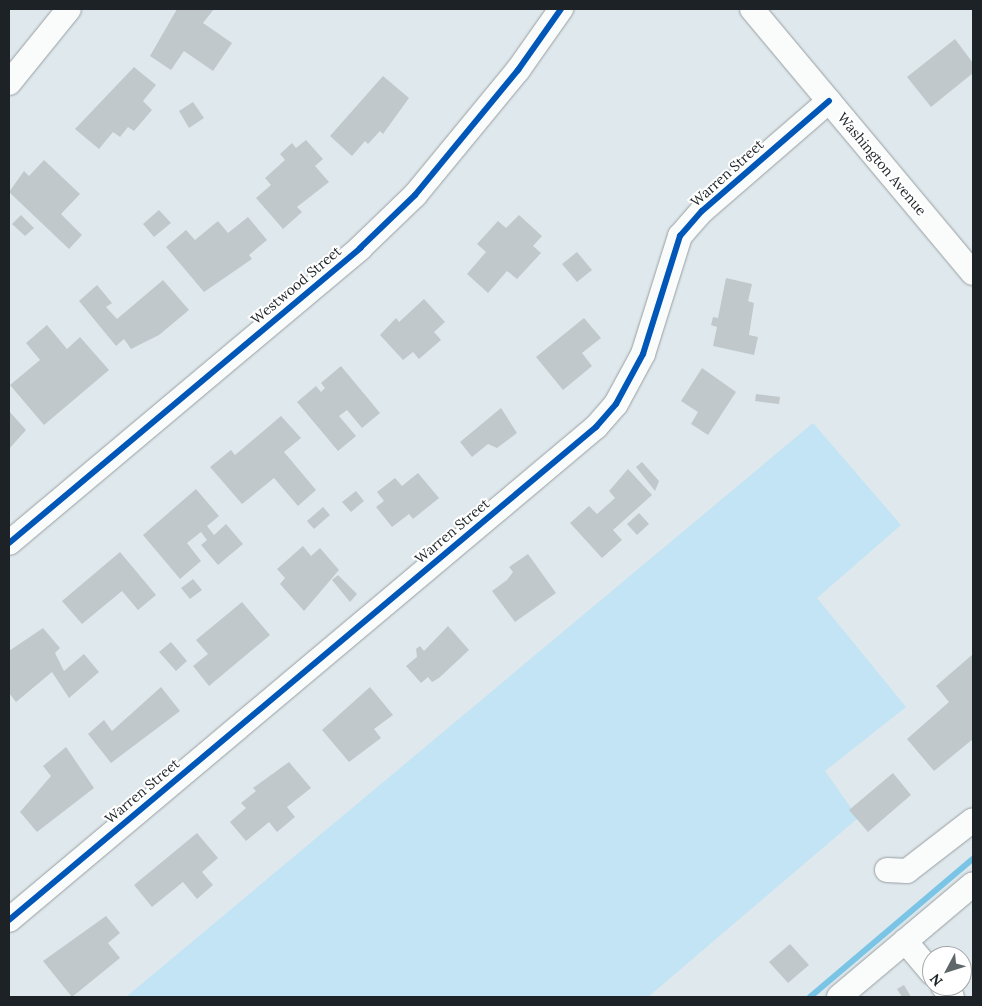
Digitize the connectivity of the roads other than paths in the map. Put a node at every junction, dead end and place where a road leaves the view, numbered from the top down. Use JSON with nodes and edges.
{"nodes":[{"id":1,"x":69,"y":9,"type":"edge"},
{"id":2,"x":561,"y":9,"type":"edge"},
{"id":3,"x":752,"y":9,"type":"edge"},
{"id":4,"x":9,"y":83,"type":"edge"},
{"id":5,"x":829,"y":101,"type":"junction"},
{"id":6,"x":973,"y":273,"type":"edge"},
{"id":7,"x":9,"y":543,"type":"edge"},
{"id":8,"x":973,"y":820,"type":"edge"},
{"id":9,"x":887,"y":870,"type":"dead end"},
{"id":10,"x":973,"y":884,"type":"edge"},
{"id":11,"x":9,"y":920,"type":"edge"},
{"id":12,"x":905,"y":941,"type":"junction"},
{"id":13,"x":922,"y":961,"type":"edge"},
{"id":14,"x":839,"y":997,"type":"edge"}],
"edges":[{"from":1,"to":4,"type":"street"},
{"from":2,"to":7,"type":"street","name":"Westwood Street"},
{"from":3,"to":5,"type":"street","name":"Washington Avenue"},
{"from":5,"to":6,"type":"street","name":"Washington Avenue"},
{"from":5,"to":11,"type":"street","name":"Warren Street"},
{"from":8,"to":9,"type":"street"},
{"from":10,"to":12,"type":"street"},
{"from":12,"to":13,"type":"street"},
{"from":12,"to":14,"type":"street"}]}
